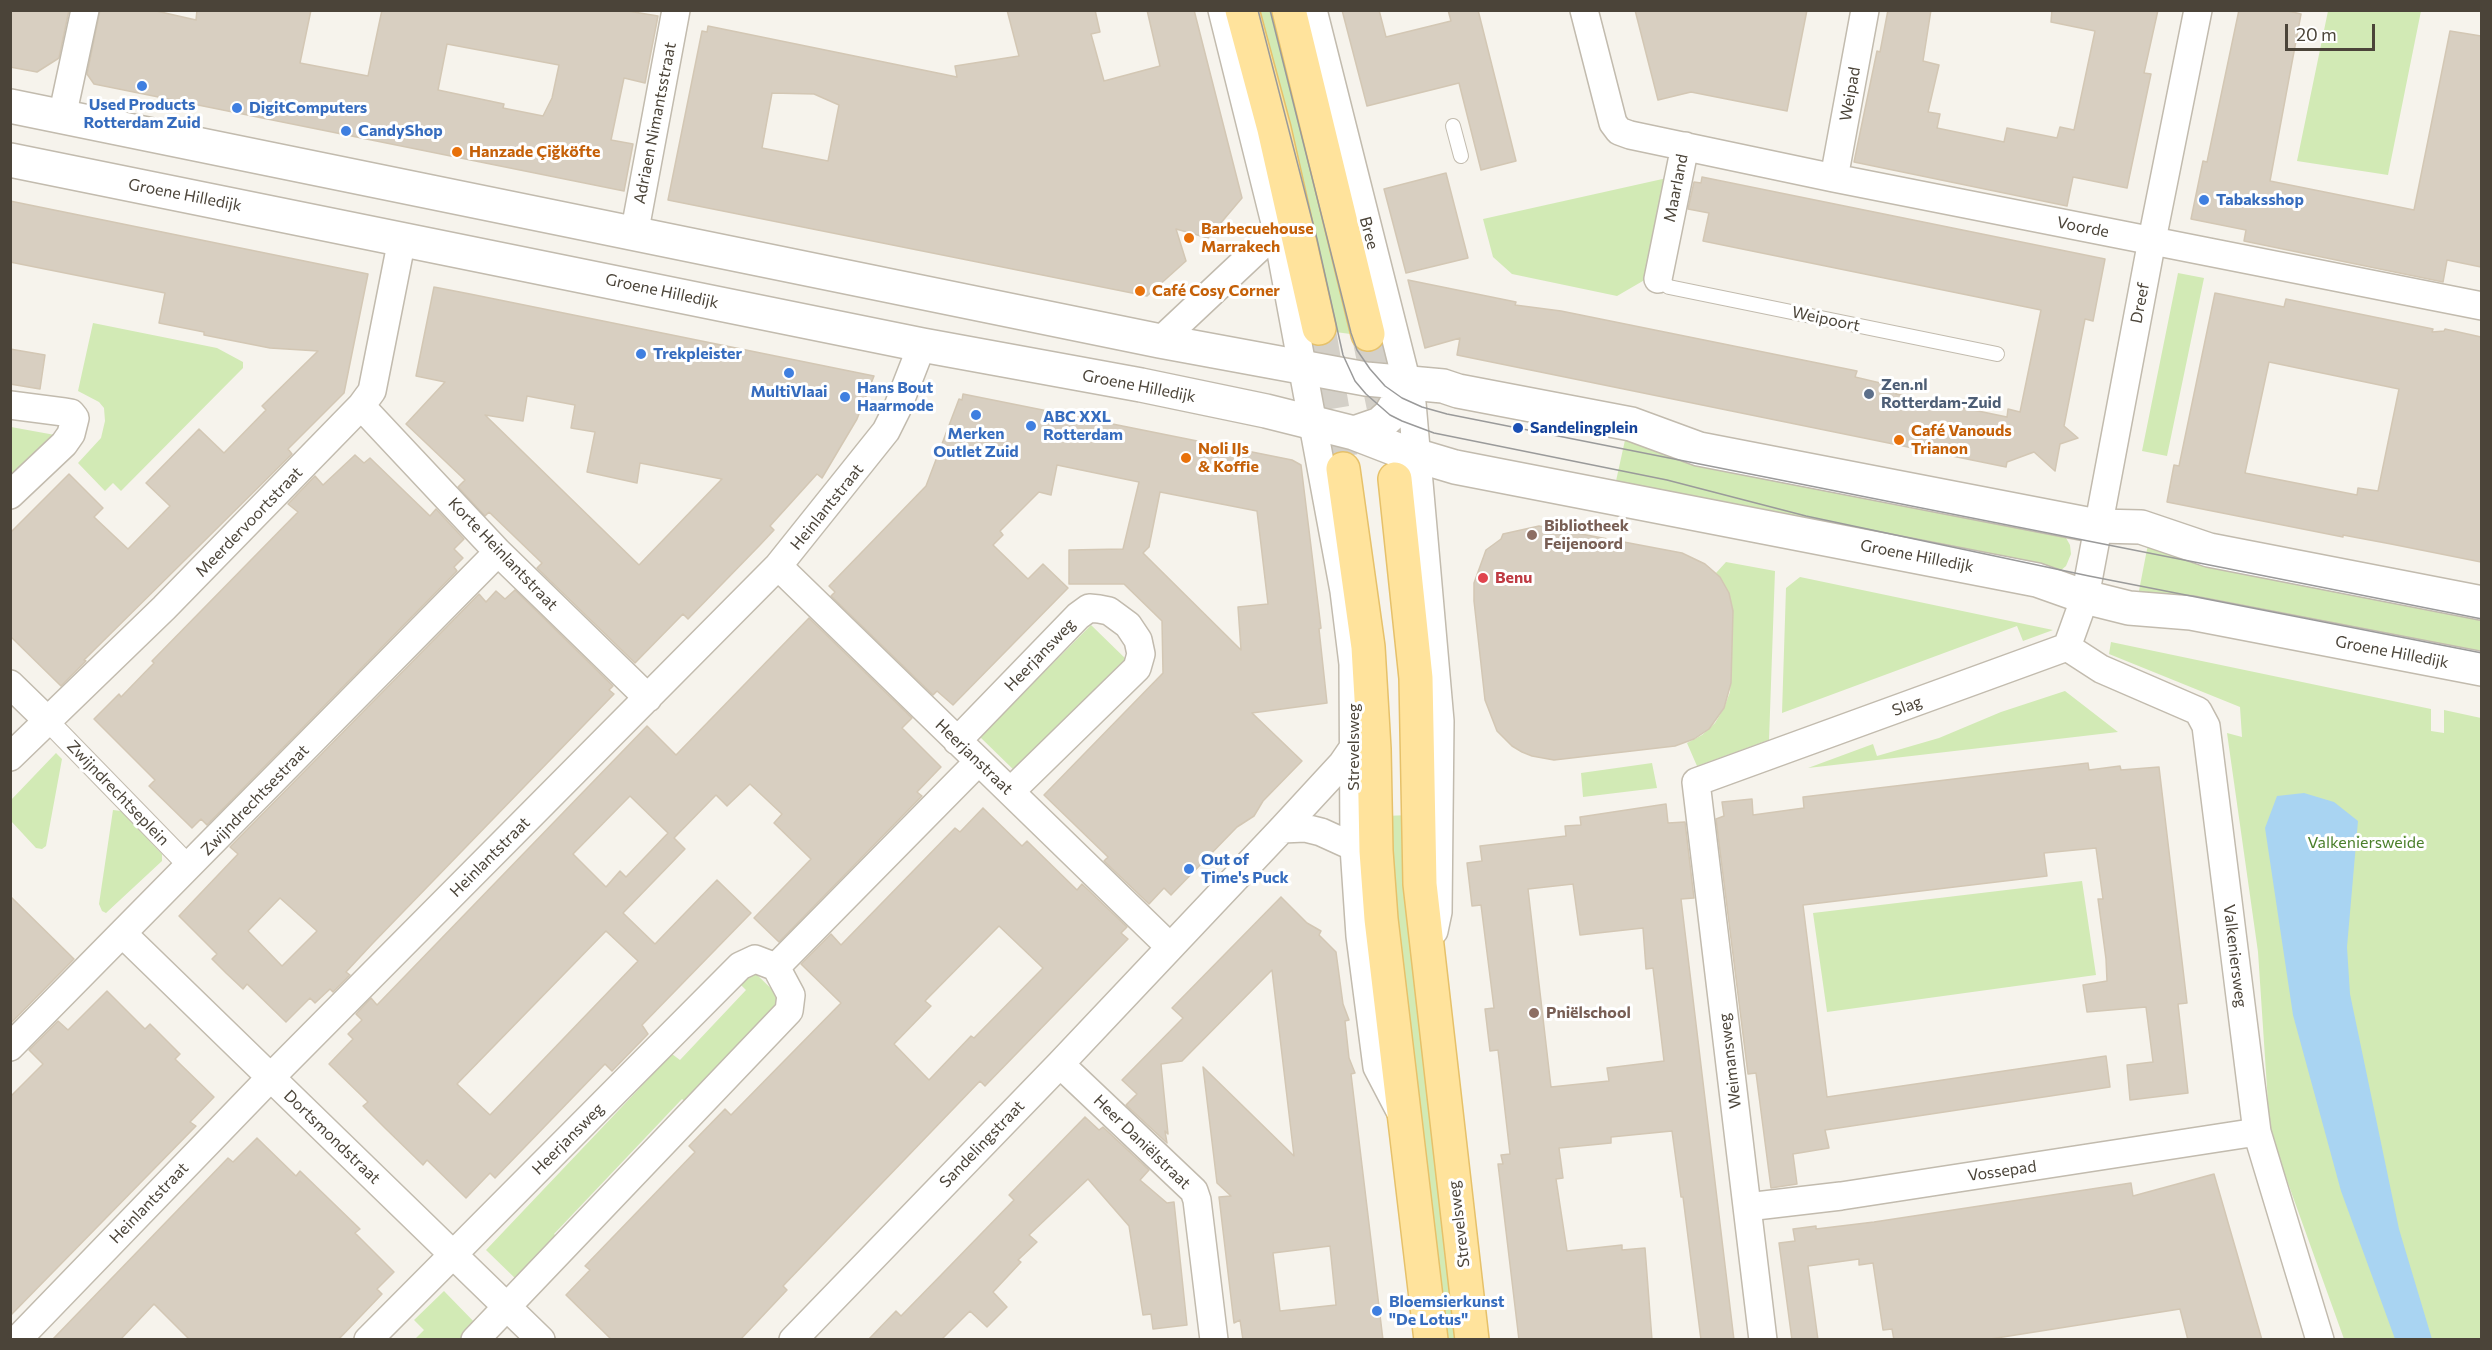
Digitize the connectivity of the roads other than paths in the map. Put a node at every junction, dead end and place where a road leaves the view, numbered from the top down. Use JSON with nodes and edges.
{"nodes":[{"id":1,"x":85,"y":10,"type":"edge"},
{"id":2,"x":676,"y":10,"type":"edge"},
{"id":3,"x":1222,"y":10,"type":"edge"},
{"id":4,"x":1242,"y":10,"type":"edge"},
{"id":5,"x":1288,"y":10,"type":"edge"},
{"id":6,"x":1313,"y":10,"type":"edge"},
{"id":7,"x":1584,"y":10,"type":"edge"},
{"id":8,"x":1865,"y":10,"type":"edge"},
{"id":9,"x":2198,"y":10,"type":"edge"},
{"id":10,"x":10,"y":106,"type":"edge"},
{"id":11,"x":62,"y":117,"type":"junction"},
{"id":12,"x":1453,"y":126,"type":"dead end"},
{"id":13,"x":1685,"y":146,"type":"junction"},
{"id":14,"x":1461,"y":156,"type":"dead end"},
{"id":15,"x":10,"y":160,"type":"edge"},
{"id":16,"x":1834,"y":178,"type":"junction"},
{"id":17,"x":1277,"y":231,"type":"junction"},
{"id":18,"x":634,"y":235,"type":"junction"},
{"id":19,"x":402,"y":239,"type":"junction"},
{"id":20,"x":2152,"y":240,"type":"junction"},
{"id":21,"x":1658,"y":279,"type":"joint"},
{"id":22,"x":2481,"y":306,"type":"edge"},
{"id":23,"x":1319,"y":327,"type":"tunnel mouth"},
{"id":24,"x":1368,"y":334,"type":"tunnel mouth"},
{"id":25,"x":1160,"y":340,"type":"junction"},
{"id":26,"x":922,"y":345,"type":"junction"},
{"id":27,"x":1997,"y":354,"type":"dead end"},
{"id":28,"x":1303,"y":368,"type":"junction"},
{"id":29,"x":1366,"y":379,"type":"junction"},
{"id":30,"x":1408,"y":383,"type":"junction"},
{"id":31,"x":10,"y":405,"type":"edge"},
{"id":32,"x":362,"y":406,"type":"junction"},
{"id":33,"x":1313,"y":422,"type":"junction"},
{"id":34,"x":1354,"y":432,"type":"junction"},
{"id":35,"x":1418,"y":456,"type":"junction"},
{"id":36,"x":1344,"y":469,"type":"tunnel mouth"},
{"id":37,"x":1395,"y":479,"type":"dead end"},
{"id":38,"x":10,"y":495,"type":"edge"},
{"id":39,"x":2097,"y":526,"type":"junction"},
{"id":40,"x":498,"y":552,"type":"junction"},
{"id":41,"x":778,"y":566,"type":"junction"},
{"id":42,"x":2085,"y":597,"type":"junction"},
{"id":43,"x":2481,"y":603,"type":"edge"},
{"id":44,"x":2067,"y":648,"type":"junction"},
{"id":45,"x":2481,"y":669,"type":"edge"},
{"id":46,"x":10,"y":684,"type":"edge"},
{"id":47,"x":648,"y":698,"type":"junction"},
{"id":48,"x":47,"y":720,"type":"junction"},
{"id":49,"x":957,"y":741,"type":"junction"},
{"id":50,"x":1353,"y":748,"type":"junction"},
{"id":51,"x":10,"y":757,"type":"edge"},
{"id":52,"x":978,"y":762,"type":"junction"},
{"id":53,"x":1696,"y":782,"type":"joint"},
{"id":54,"x":1011,"y":791,"type":"junction"},
{"id":55,"x":1282,"y":829,"type":"junction"},
{"id":56,"x":1354,"y":847,"type":"junction"},
{"id":57,"x":190,"y":867,"type":"junction"},
{"id":58,"x":123,"y":934,"type":"junction"},
{"id":59,"x":1170,"y":947,"type":"junction"},
{"id":60,"x":1429,"y":965,"type":"junction"},
{"id":61,"x":776,"y":967,"type":"junction"},
{"id":62,"x":10,"y":1047,"type":"edge"},
{"id":63,"x":1060,"y":1064,"type":"junction"},
{"id":64,"x":271,"y":1077,"type":"junction"},
{"id":65,"x":1405,"y":1121,"type":"junction"},
{"id":66,"x":2257,"y":1132,"type":"junction"},
{"id":67,"x":1747,"y":1207,"type":"junction"},
{"id":68,"x":454,"y":1255,"type":"junction"},
{"id":69,"x":507,"y":1307,"type":"junction"},
{"id":70,"x":17,"y":1340,"type":"edge"},
{"id":71,"x":368,"y":1340,"type":"edge"},
{"id":72,"x":475,"y":1340,"type":"edge"},
{"id":73,"x":541,"y":1340,"type":"edge"},
{"id":74,"x":793,"y":1340,"type":"edge"},
{"id":75,"x":1214,"y":1340,"type":"edge"},
{"id":76,"x":1431,"y":1340,"type":"edge"},
{"id":77,"x":1472,"y":1340,"type":"edge"},
{"id":78,"x":1763,"y":1340,"type":"edge"},
{"id":79,"x":2320,"y":1340,"type":"edge"}],
"edges":[{"from":1,"to":11,"type":"street"},
{"from":2,"to":18,"type":"street","name":"Adriaen Nimantsstraat"},
{"from":3,"to":17,"type":"street"},
{"from":4,"to":23,"type":"main road"},
{"from":5,"to":24,"type":"main road","name":"Bree"},
{"from":6,"to":30,"type":"street","name":"Bree"},
{"from":7,"to":13,"type":"street","name":"Maarland"},
{"from":8,"to":16,"type":"street","name":"Weipad"},
{"from":9,"to":20,"type":"street","name":"Dreef"},
{"from":10,"to":11,"type":"street"},
{"from":11,"to":18,"type":"street"},
{"from":12,"to":14,"type":"lane"},
{"from":13,"to":16,"type":"street","name":"Voorde"},
{"from":13,"to":21,"type":"street","name":"Maarland"},
{"from":15,"to":19,"type":"street","name":"Groene Hilledijk"},
{"from":16,"to":20,"type":"street","name":"Voorde"},
{"from":17,"to":25,"type":"street"},
{"from":17,"to":28,"type":"street"},
{"from":18,"to":25,"type":"street"},
{"from":19,"to":26,"type":"street","name":"Groene Hilledijk"},
{"from":19,"to":32,"type":"street","name":"Meerdervoortstraat"},
{"from":20,"to":22,"type":"street","name":"Voorde"},
{"from":20,"to":39,"type":"street","name":"Dreef"},
{"from":21,"to":27,"type":"lane","name":"Weipoort"},
{"from":25,"to":28,"type":"street"},
{"from":26,"to":33,"type":"street","name":"Groene Hilledijk"},
{"from":26,"to":41,"type":"street","name":"Heinlantstraat"},
{"from":28,"to":29,"type":"street"},
{"from":28,"to":33,"type":"street","name":"Strevelsweg"},
{"from":29,"to":30,"type":"street"},
{"from":29,"to":33,"type":"street"},
{"from":30,"to":34,"type":"street"},
{"from":30,"to":35,"type":"street","name":"Bree"},
{"from":30,"to":39,"type":"street"},
{"from":31,"to":38,"type":"street"},
{"from":32,"to":40,"type":"street","name":"Korte Heinlantstraat"},
{"from":32,"to":48,"type":"street","name":"Meerdervoortstraat"},
{"from":33,"to":34,"type":"street","name":"Groene Hilledijk"},
{"from":33,"to":50,"type":"street","name":"Strevelsweg"},
{"from":34,"to":35,"type":"street","name":"Groene Hilledijk"},
{"from":35,"to":42,"type":"street","name":"Groene Hilledijk"},
{"from":35,"to":60,"type":"street","name":"Strevelsweg"},
{"from":36,"to":65,"type":"main road","name":"Strevelsweg"},
{"from":37,"to":60,"type":"main road","name":"Strevelsweg"},
{"from":39,"to":42,"type":"street","name":"Dreef"},
{"from":39,"to":43,"type":"street"},
{"from":40,"to":47,"type":"street","name":"Korte Heinlantstraat"},
{"from":40,"to":57,"type":"street","name":"Zwijndrechtsestraat"},
{"from":41,"to":47,"type":"street","name":"Heinlantstraat"},
{"from":41,"to":49,"type":"street","name":"Heerjanstraat"},
{"from":42,"to":44,"type":"street"},
{"from":42,"to":45,"type":"street","name":"Groene Hilledijk"},
{"from":44,"to":53,"type":"street","name":"Slag"},
{"from":44,"to":66,"type":"street","name":"Valkeniersweg"},
{"from":46,"to":48,"type":"street"},
{"from":47,"to":64,"type":"street","name":"Heinlantstraat"},
{"from":48,"to":51,"type":"street","name":"Meerdervoortstraat"},
{"from":48,"to":57,"type":"street","name":"Zwijndrechtseplein"},
{"from":49,"to":52,"type":"street","name":"Heerjanstraat"},
{"from":49,"to":54,"type":"street","name":"Heerjansweg"},
{"from":50,"to":55,"type":"street"},
{"from":50,"to":56,"type":"street","name":"Strevelsweg"},
{"from":52,"to":54,"type":"street","name":"Heerjanstraat"},
{"from":52,"to":61,"type":"street"},
{"from":53,"to":67,"type":"street","name":"Weimansweg"},
{"from":54,"to":59,"type":"street","name":"Heerjanstraat"},
{"from":55,"to":56,"type":"street"},
{"from":55,"to":59,"type":"street"},
{"from":56,"to":65,"type":"street","name":"Strevelsweg"},
{"from":57,"to":58,"type":"street","name":"Zwijndrechtsestraat"},
{"from":58,"to":62,"type":"street","name":"Zwijndrechtsestraat"},
{"from":58,"to":64,"type":"street","name":"Dortsmondstraat"},
{"from":59,"to":63,"type":"street","name":"Sandelingstraat"},
{"from":60,"to":77,"type":"main road","name":"Strevelsweg"},
{"from":61,"to":68,"type":"street","name":"Heerjansweg"},
{"from":61,"to":69,"type":"street"},
{"from":63,"to":74,"type":"street","name":"Sandelingstraat"},
{"from":63,"to":75,"type":"street","name":"Heer Daniëlstraat"},
{"from":64,"to":68,"type":"street","name":"Dortsmondstraat"},
{"from":64,"to":70,"type":"street","name":"Heinlantstraat"},
{"from":65,"to":76,"type":"main road","name":"Strevelsweg"},
{"from":66,"to":67,"type":"street","name":"Vossepad"},
{"from":66,"to":79,"type":"street","name":"Valkeniersweg"},
{"from":67,"to":78,"type":"street","name":"Weimansweg"},
{"from":68,"to":69,"type":"street","name":"Dortsmondstraat"},
{"from":68,"to":71,"type":"street","name":"Heerjansweg"},
{"from":69,"to":72,"type":"street"},
{"from":69,"to":73,"type":"street","name":"Dortsmondstraat"}]}
